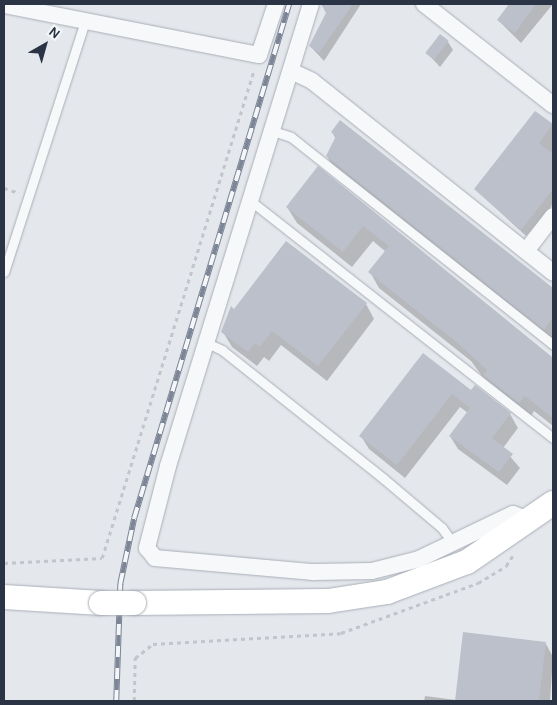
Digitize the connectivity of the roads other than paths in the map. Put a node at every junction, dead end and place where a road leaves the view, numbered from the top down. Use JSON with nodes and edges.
{"nodes":[{"id":1,"x":276,"y":4,"type":"edge"},
{"id":2,"x":312,"y":4,"type":"edge"},
{"id":3,"x":424,"y":4,"type":"edge"},
{"id":4,"x":4,"y":5,"type":"edge"},
{"id":5,"x":85,"y":21,"type":"junction"},
{"id":6,"x":291,"y":71,"type":"junction"},
{"id":7,"x":553,"y":105,"type":"edge"},
{"id":8,"x":273,"y":131,"type":"junction"},
{"id":9,"x":252,"y":202,"type":"junction"},
{"id":10,"x":553,"y":216,"type":"edge"},
{"id":11,"x":526,"y":251,"type":"junction"},
{"id":12,"x":4,"y":272,"type":"edge"},
{"id":13,"x":553,"y":273,"type":"edge"},
{"id":14,"x":207,"y":343,"type":"junction"},
{"id":15,"x":553,"y":345,"type":"edge"},
{"id":16,"x":553,"y":438,"type":"edge"},
{"id":17,"x":553,"y":503,"type":"edge"},
{"id":18,"x":531,"y":521,"type":"junction"},
{"id":19,"x":453,"y":543,"type":"junction"},
{"id":20,"x":4,"y":597,"type":"edge"}],
"edges":[{"from":1,"to":5,"type":"street"},
{"from":2,"to":6,"type":"street"},
{"from":3,"to":7,"type":"street"},
{"from":4,"to":5,"type":"street"},
{"from":5,"to":12,"type":"lane"},
{"from":6,"to":8,"type":"street"},
{"from":6,"to":11,"type":"street"},
{"from":8,"to":9,"type":"street"},
{"from":8,"to":15,"type":"lane"},
{"from":9,"to":14,"type":"street"},
{"from":9,"to":16,"type":"lane"},
{"from":10,"to":11,"type":"street"},
{"from":11,"to":13,"type":"street"},
{"from":14,"to":19,"type":"lane"},
{"from":14,"to":19,"type":"street"},
{"from":17,"to":18,"type":"street"},
{"from":18,"to":19,"type":"street"},
{"from":18,"to":20,"type":"street","bridge":true}]}
